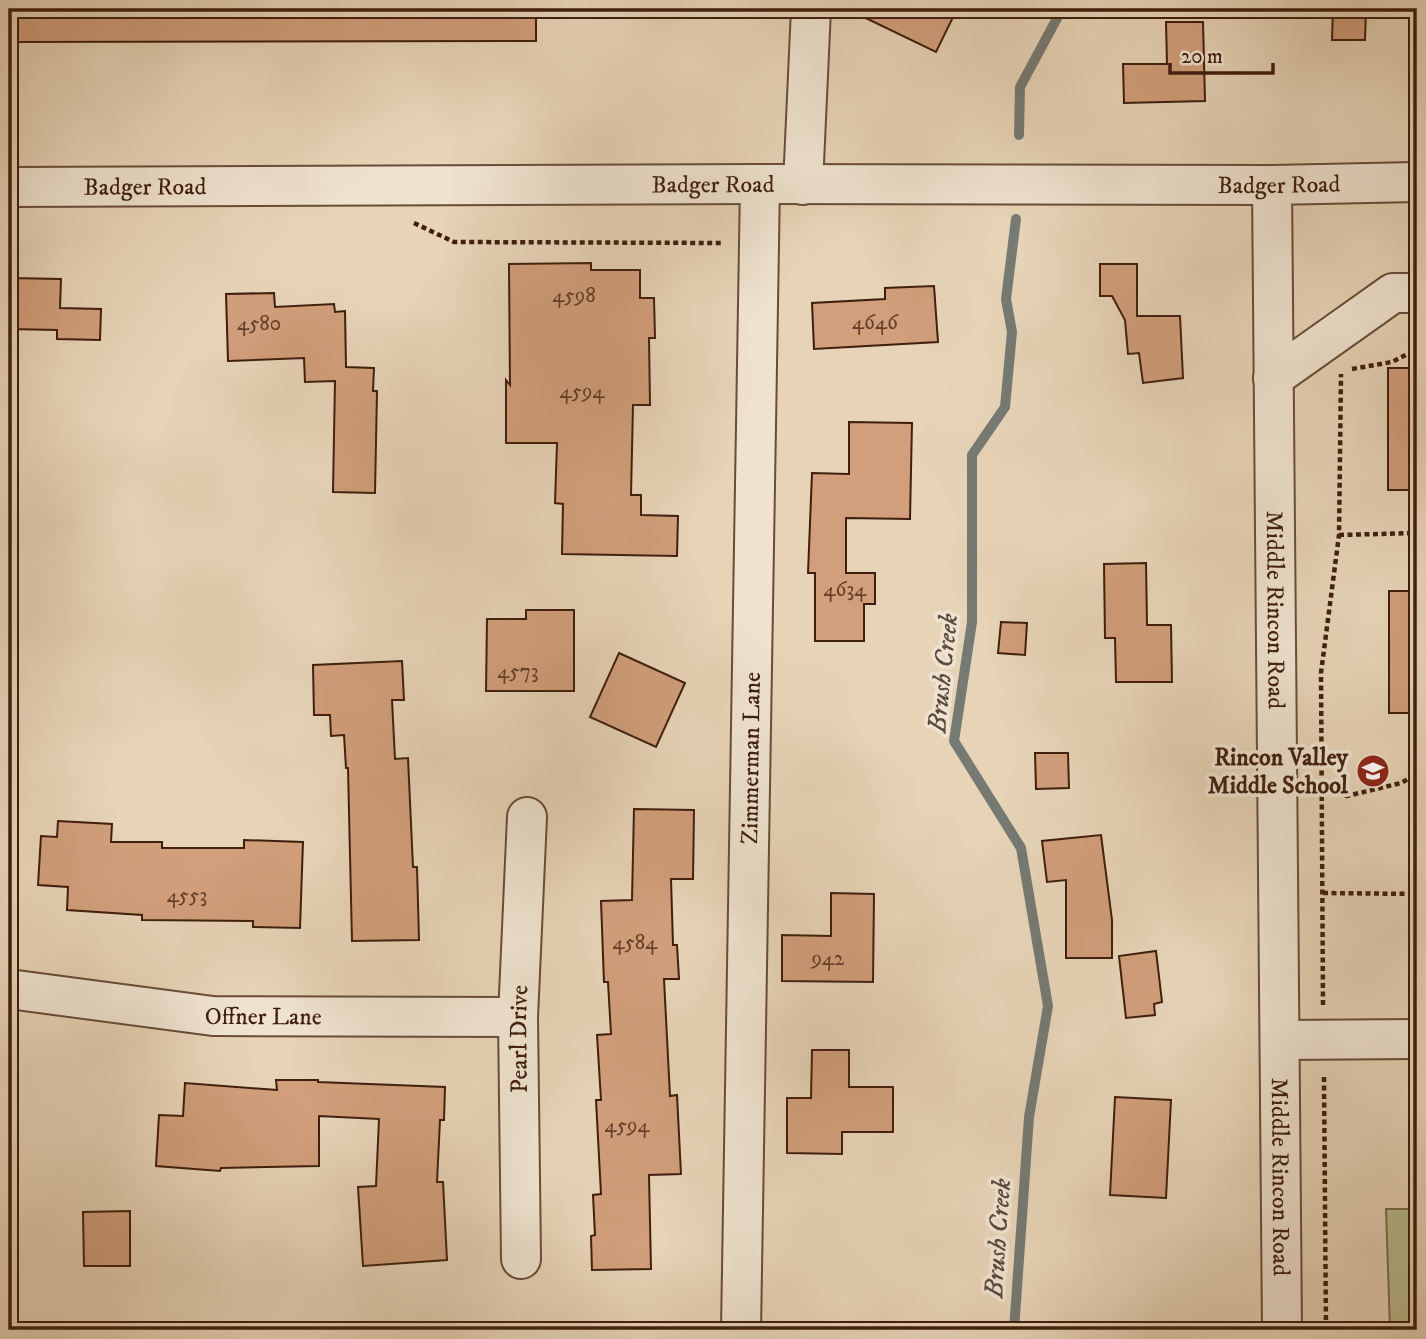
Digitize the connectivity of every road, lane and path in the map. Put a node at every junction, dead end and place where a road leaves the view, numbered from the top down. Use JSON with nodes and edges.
{"nodes":[{"id":1,"x":811,"y":9,"type":"edge"},
{"id":2,"x":1417,"y":182,"type":"edge"},
{"id":3,"x":760,"y":184,"type":"junction"},
{"id":4,"x":803,"y":185,"type":"junction"},
{"id":5,"x":1272,"y":185,"type":"junction"},
{"id":6,"x":9,"y":187,"type":"edge"},
{"id":7,"x":403,"y":218,"type":"dead end"},
{"id":8,"x":758,"y":244,"type":"junction"},
{"id":9,"x":1417,"y":293,"type":"edge"},
{"id":10,"x":1417,"y":349,"type":"edge"},
{"id":11,"x":1273,"y":377,"type":"junction"},
{"id":12,"x":1417,"y":533,"type":"edge"},
{"id":13,"x":1339,"y":534,"type":"junction"},
{"id":14,"x":1417,"y":774,"type":"edge"},
{"id":15,"x":1321,"y":787,"type":"junction"},
{"id":16,"x":527,"y":817,"type":"dead end"},
{"id":17,"x":1323,"y":893,"type":"junction"},
{"id":18,"x":1417,"y":894,"type":"edge"},
{"id":19,"x":9,"y":989,"type":"edge"},
{"id":20,"x":518,"y":1017,"type":"junction"},
{"id":21,"x":1417,"y":1039,"type":"edge"},
{"id":22,"x":1281,"y":1040,"type":"junction"},
{"id":23,"x":1324,"y":1040,"type":"junction"},
{"id":24,"x":521,"y":1259,"type":"dead end"},
{"id":25,"x":741,"y":1330,"type":"edge"},
{"id":26,"x":1282,"y":1330,"type":"edge"},
{"id":27,"x":1326,"y":1330,"type":"edge"}],
"edges":[{"from":1,"to":4,"type":"street"},
{"from":2,"to":5,"type":"street","name":"Badger Road"},
{"from":3,"to":4,"type":"street","name":"Badger Road"},
{"from":3,"to":6,"type":"street","name":"Badger Road"},
{"from":3,"to":8,"type":"street","name":"Zimmerman Lane"},
{"from":4,"to":5,"type":"street","name":"Badger Road"},
{"from":5,"to":11,"type":"street","name":"Middle Rincon Road"},
{"from":7,"to":8,"type":"path"},
{"from":8,"to":25,"type":"street","name":"Zimmerman Lane"},
{"from":9,"to":11,"type":"street"},
{"from":10,"to":13,"type":"path"},
{"from":11,"to":22,"type":"street","name":"Middle Rincon Road"},
{"from":12,"to":13,"type":"path"},
{"from":13,"to":15,"type":"path"},
{"from":14,"to":15,"type":"path"},
{"from":15,"to":17,"type":"path"},
{"from":16,"to":20,"type":"street","name":"Pearl Drive"},
{"from":17,"to":18,"type":"path"},
{"from":17,"to":23,"type":"path"},
{"from":19,"to":20,"type":"street","name":"Offner Lane"},
{"from":20,"to":24,"type":"street","name":"Pearl Drive"},
{"from":21,"to":23,"type":"street"},
{"from":22,"to":23,"type":"street"},
{"from":22,"to":26,"type":"street","name":"Middle Rincon Road"},
{"from":23,"to":27,"type":"path"}]}
